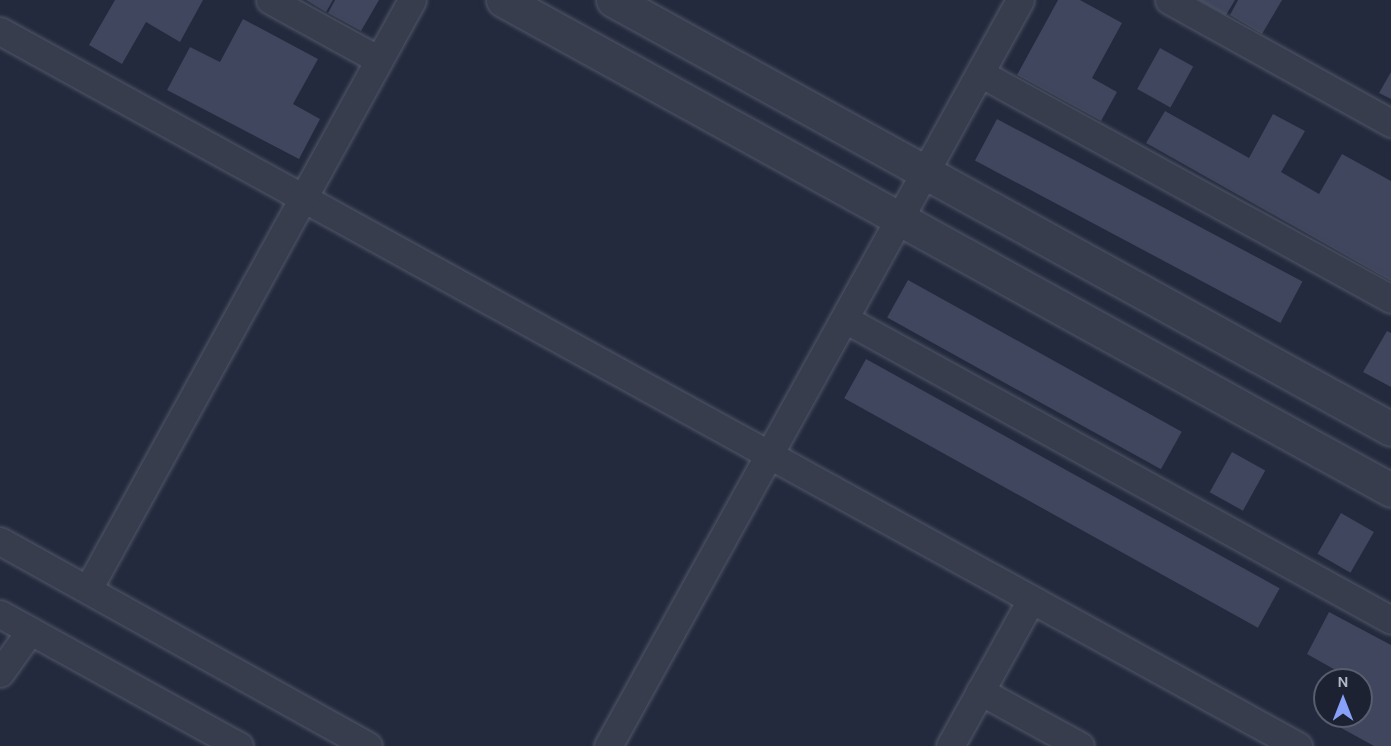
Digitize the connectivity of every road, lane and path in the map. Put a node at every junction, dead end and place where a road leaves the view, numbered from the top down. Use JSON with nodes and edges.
{"nodes":[{"id":1,"x":270,"y":0,"type":"edge"},
{"id":2,"x":412,"y":0,"type":"edge"},
{"id":3,"x":503,"y":0,"type":"edge"},
{"id":4,"x":613,"y":0,"type":"edge"},
{"id":5,"x":1020,"y":0,"type":"edge"},
{"id":6,"x":1169,"y":0,"type":"edge"},
{"id":7,"x":0,"y":32,"type":"edge"},
{"id":8,"x":379,"y":60,"type":"junction"},
{"id":9,"x":981,"y":73,"type":"junction"},
{"id":10,"x":1391,"y":123,"type":"edge"},
{"id":11,"x":925,"y":174,"type":"junction"},
{"id":12,"x":304,"y":197,"type":"junction"},
{"id":13,"x":898,"y":222,"type":"junction"},
{"id":14,"x":1391,"y":299,"type":"edge"},
{"id":15,"x":845,"y":319,"type":"junction"},
{"id":16,"x":1391,"y":429,"type":"edge"},
{"id":17,"x":771,"y":454,"type":"junction"},
{"id":18,"x":1391,"y":490,"type":"edge"},
{"id":19,"x":0,"y":541,"type":"edge"},
{"id":20,"x":88,"y":589,"type":"junction"},
{"id":21,"x":1031,"y":600,"type":"junction"},
{"id":22,"x":0,"y":614,"type":"edge"},
{"id":23,"x":1391,"y":620,"type":"edge"},
{"id":24,"x":30,"y":631,"type":"junction"},
{"id":25,"x":0,"y":674,"type":"edge"},
{"id":26,"x":980,"y":691,"type":"junction"},
{"id":27,"x":239,"y":746,"type":"edge"},
{"id":28,"x":368,"y":746,"type":"edge"},
{"id":29,"x":608,"y":746,"type":"edge"},
{"id":30,"x":950,"y":746,"type":"edge"},
{"id":31,"x":1080,"y":746,"type":"edge"},
{"id":32,"x":1298,"y":746,"type":"edge"}],
"edges":[{"from":1,"to":8,"type":"street"},
{"from":2,"to":8,"type":"street"},
{"from":3,"to":13,"type":"street"},
{"from":4,"to":11,"type":"street"},
{"from":5,"to":9,"type":"street"},
{"from":6,"to":10,"type":"street"},
{"from":7,"to":12,"type":"street"},
{"from":8,"to":12,"type":"street"},
{"from":9,"to":11,"type":"street"},
{"from":9,"to":14,"type":"street"},
{"from":11,"to":13,"type":"street"},
{"from":11,"to":16,"type":"street"},
{"from":12,"to":17,"type":"street"},
{"from":12,"to":20,"type":"street"},
{"from":13,"to":15,"type":"street"},
{"from":13,"to":18,"type":"street"},
{"from":15,"to":17,"type":"street"},
{"from":15,"to":23,"type":"street"},
{"from":17,"to":21,"type":"street"},
{"from":17,"to":29,"type":"street"},
{"from":19,"to":20,"type":"street"},
{"from":20,"to":28,"type":"street"},
{"from":21,"to":26,"type":"street"},
{"from":21,"to":32,"type":"street"},
{"from":22,"to":24,"type":"street"},
{"from":24,"to":25,"type":"street"},
{"from":24,"to":27,"type":"street"},
{"from":26,"to":30,"type":"street"},
{"from":26,"to":31,"type":"street"}]}
